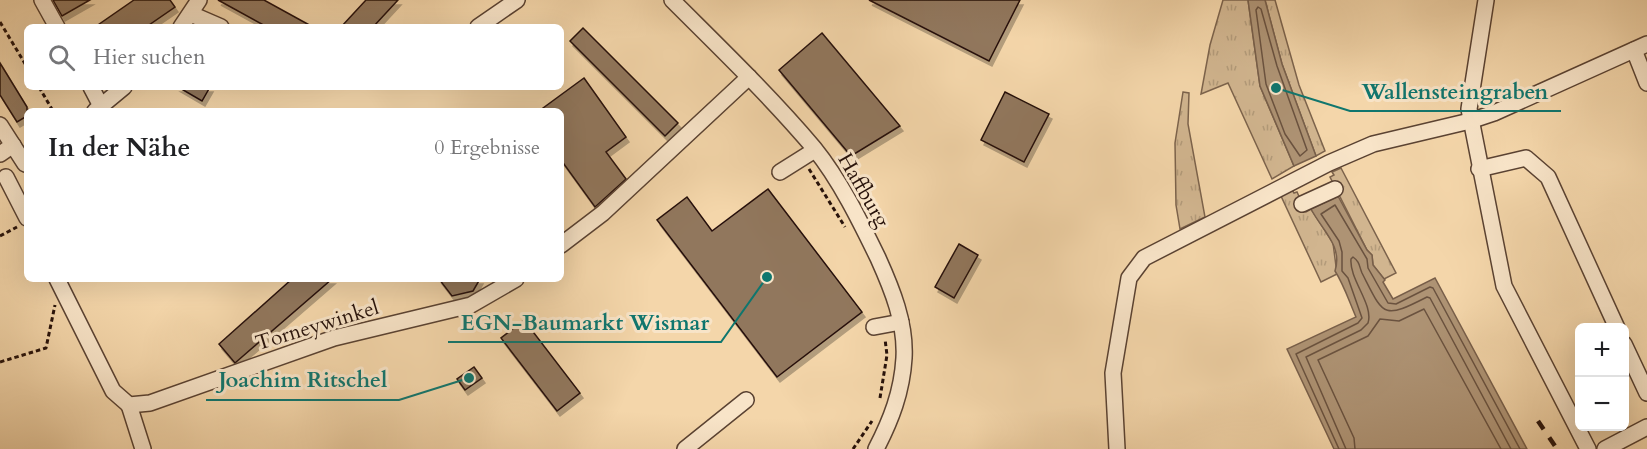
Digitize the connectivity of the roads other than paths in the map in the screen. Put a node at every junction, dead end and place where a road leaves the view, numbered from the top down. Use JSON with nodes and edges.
{"nodes":[{"id":1,"x":42,"y":0,"type":"edge"},
{"id":2,"x":518,"y":0,"type":"edge"},
{"id":3,"x":672,"y":0,"type":"edge"},
{"id":4,"x":1486,"y":0,"type":"edge"},
{"id":5,"x":195,"y":7,"type":"edge"},
{"id":6,"x":55,"y":24,"type":"edge"},
{"id":7,"x":183,"y":24,"type":"edge"},
{"id":8,"x":217,"y":24,"type":"edge"},
{"id":9,"x":482,"y":24,"type":"edge"},
{"id":10,"x":1641,"y":47,"type":"edge"},
{"id":11,"x":749,"y":76,"type":"junction"},
{"id":12,"x":1647,"y":83,"type":"edge"},
{"id":13,"x":91,"y":90,"type":"edge"},
{"id":14,"x":120,"y":90,"type":"edge"},
{"id":15,"x":98,"y":108,"type":"edge"},
{"id":16,"x":1470,"y":122,"type":"junction"},
{"id":17,"x":0,"y":125,"type":"edge"},
{"id":18,"x":13,"y":145,"type":"junction"},
{"id":19,"x":809,"y":153,"type":"junction"},
{"id":20,"x":0,"y":154,"type":"edge"},
{"id":21,"x":24,"y":160,"type":"edge"},
{"id":22,"x":24,"y":164,"type":"edge"},
{"id":23,"x":1479,"y":169,"type":"junction"},
{"id":24,"x":780,"y":172,"type":"dead end"},
{"id":25,"x":3,"y":179,"type":"edge"},
{"id":26,"x":1335,"y":189,"type":"dead end"},
{"id":27,"x":1302,"y":204,"type":"dead end"},
{"id":28,"x":22,"y":222,"type":"edge"},
{"id":29,"x":564,"y":243,"type":"edge"},
{"id":30,"x":58,"y":282,"type":"edge"},
{"id":31,"x":511,"y":282,"type":"edge"},
{"id":32,"x":901,"y":322,"type":"junction"},
{"id":33,"x":1615,"y":323,"type":"edge"},
{"id":34,"x":878,"y":326,"type":"road end"},
{"id":35,"x":1629,"y":355,"type":"edge"},
{"id":36,"x":1647,"y":393,"type":"edge"},
{"id":37,"x":746,"y":400,"type":"dead end"},
{"id":38,"x":129,"y":405,"type":"junction"},
{"id":39,"x":1647,"y":427,"type":"edge"},
{"id":40,"x":143,"y":449,"type":"edge"},
{"id":41,"x":685,"y":449,"type":"edge"},
{"id":42,"x":876,"y":449,"type":"edge"},
{"id":43,"x":1117,"y":449,"type":"edge"},
{"id":44,"x":1587,"y":449,"type":"edge"},
{"id":45,"x":1605,"y":449,"type":"edge"}],
"edges":[{"from":1,"to":6,"type":"street"},
{"from":2,"to":9,"type":"street"},
{"from":3,"to":11,"type":"street","name":"Haffburg"},
{"from":4,"to":16,"type":"street"},
{"from":5,"to":7,"type":"street"},
{"from":5,"to":8,"type":"street"},
{"from":10,"to":12,"type":"street"},
{"from":10,"to":16,"type":"street"},
{"from":11,"to":19,"type":"street","name":"Haffburg"},
{"from":11,"to":29,"type":"street"},
{"from":13,"to":15,"type":"street"},
{"from":14,"to":15,"type":"street"},
{"from":16,"to":23,"type":"street"},
{"from":16,"to":43,"type":"street"},
{"from":17,"to":18,"type":"street"},
{"from":18,"to":20,"type":"street"},
{"from":18,"to":21,"type":"street"},
{"from":19,"to":24,"type":"street"},
{"from":19,"to":32,"type":"street","name":"Haffburg"},
{"from":22,"to":25,"type":"street"},
{"from":23,"to":33,"type":"street"},
{"from":23,"to":44,"type":"street"},
{"from":25,"to":28,"type":"street"},
{"from":26,"to":27,"type":"street"},
{"from":30,"to":38,"type":"street"},
{"from":31,"to":38,"type":"street","name":"Torneywinkel"},
{"from":32,"to":34,"type":"street"},
{"from":32,"to":42,"type":"street","name":"Haffburg"},
{"from":35,"to":36,"type":"street"},
{"from":37,"to":41,"type":"street"},
{"from":38,"to":40,"type":"street"},
{"from":39,"to":45,"type":"street"}]}
